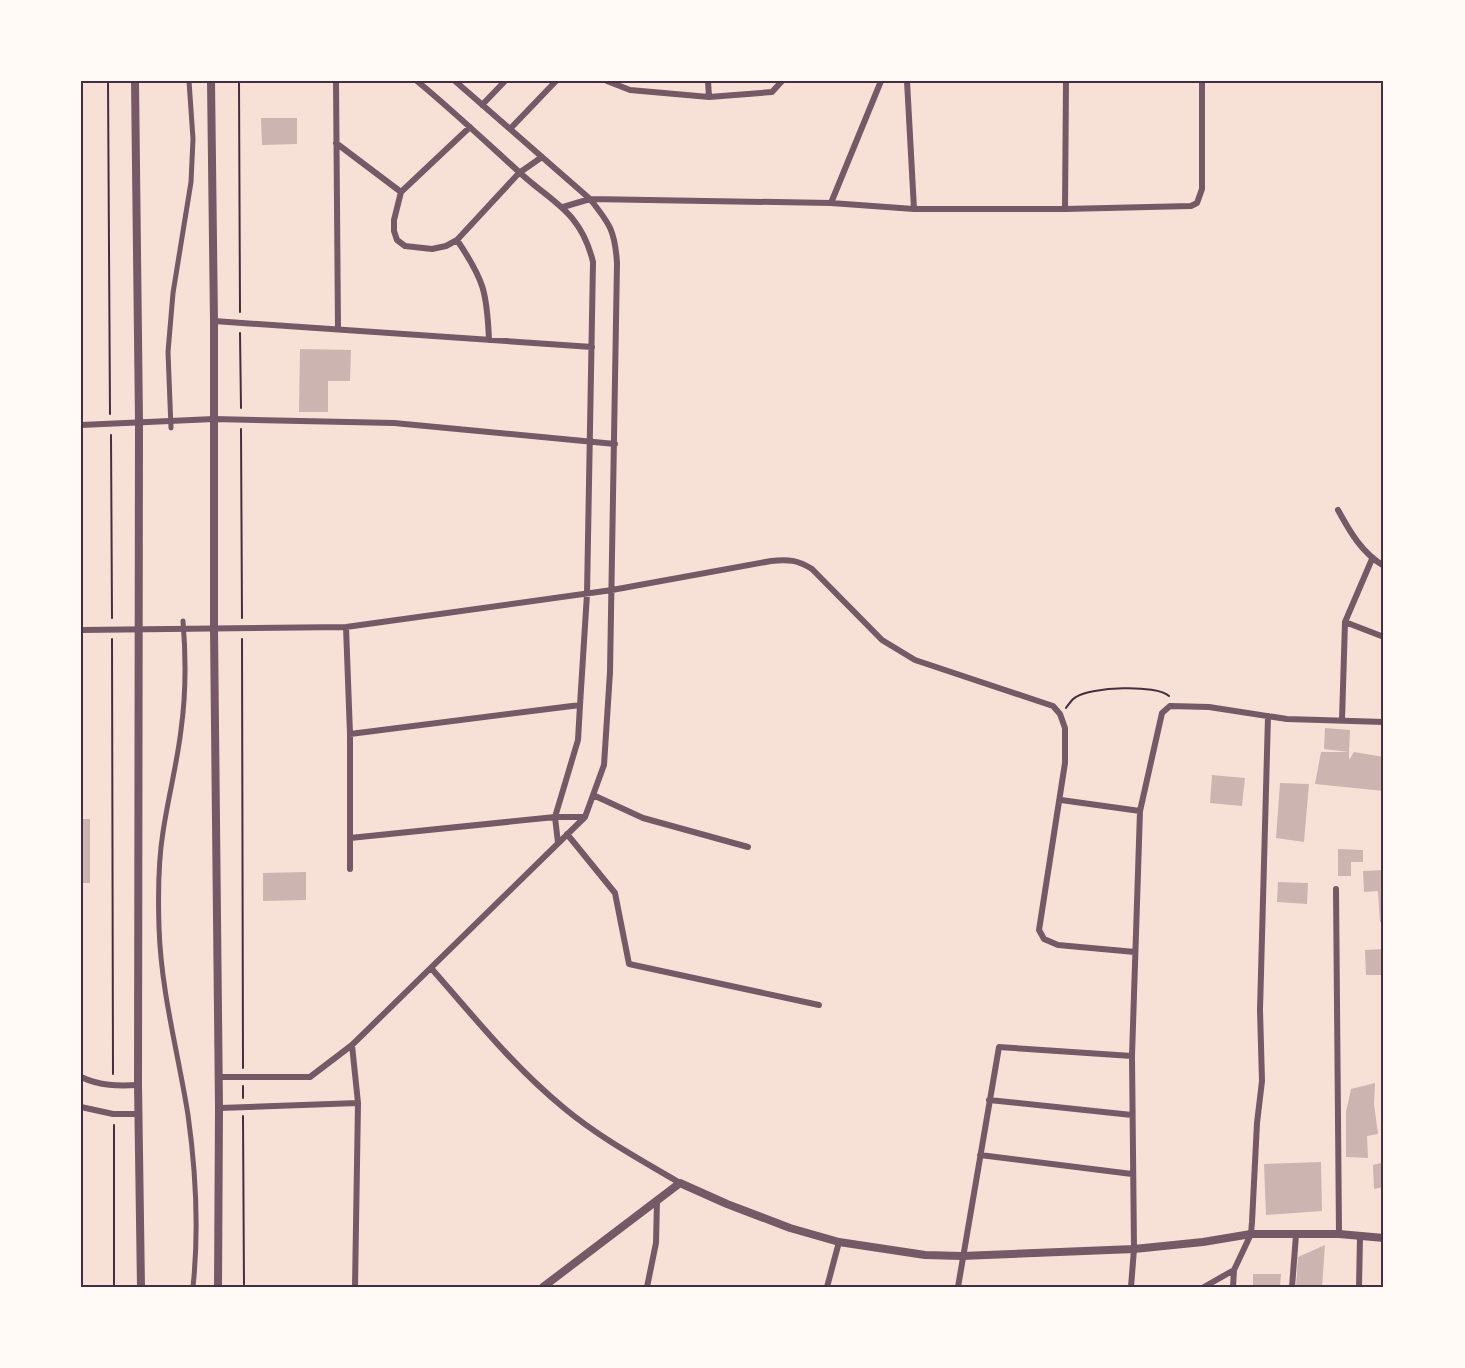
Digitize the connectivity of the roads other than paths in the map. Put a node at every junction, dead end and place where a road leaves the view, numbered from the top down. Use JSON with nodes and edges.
{"nodes":[{"id":1,"x":135,"y":81,"type":"edge"},
{"id":2,"x":189,"y":81,"type":"edge"},
{"id":3,"x":210,"y":81,"type":"edge"},
{"id":4,"x":336,"y":81,"type":"edge"},
{"id":5,"x":417,"y":81,"type":"edge"},
{"id":6,"x":455,"y":81,"type":"edge"},
{"id":7,"x":505,"y":81,"type":"edge"},
{"id":8,"x":556,"y":81,"type":"edge"},
{"id":9,"x":607,"y":81,"type":"edge"},
{"id":10,"x":708,"y":81,"type":"edge"},
{"id":11,"x":782,"y":81,"type":"edge"},
{"id":12,"x":881,"y":81,"type":"edge"},
{"id":13,"x":907,"y":81,"type":"edge"},
{"id":14,"x":1066,"y":81,"type":"edge"},
{"id":15,"x":1202,"y":81,"type":"edge"},
{"id":16,"x":708,"y":97,"type":"junction"},
{"id":17,"x":482,"y":105,"type":"junction"},
{"id":18,"x":470,"y":127,"type":"junction"},
{"id":19,"x":510,"y":129,"type":"junction"},
{"id":20,"x":336,"y":143,"type":"junction"},
{"id":21,"x":542,"y":157,"type":"junction"},
{"id":22,"x":519,"y":173,"type":"junction"},
{"id":23,"x":400,"y":192,"type":"junction"},
{"id":24,"x":590,"y":199,"type":"junction"},
{"id":25,"x":831,"y":203,"type":"junction"},
{"id":26,"x":563,"y":207,"type":"junction"},
{"id":27,"x":914,"y":209,"type":"junction"},
{"id":28,"x":1065,"y":209,"type":"junction"},
{"id":29,"x":457,"y":240,"type":"junction"},
{"id":30,"x":214,"y":321,"type":"junction"},
{"id":31,"x":338,"y":329,"type":"junction"},
{"id":32,"x":489,"y":340,"type":"junction"},
{"id":33,"x":592,"y":347,"type":"junction"},
{"id":34,"x":214,"y":419,"type":"junction"},
{"id":35,"x":139,"y":422,"type":"junction"},
{"id":36,"x":171,"y":424,"type":"junction"},
{"id":37,"x":81,"y":425,"type":"edge"},
{"id":38,"x":590,"y":442,"type":"junction"},
{"id":39,"x":615,"y":444,"type":"junction"},
{"id":40,"x":1338,"y":510,"type":"dead end"},
{"id":41,"x":1372,"y":559,"type":"junction"},
{"id":42,"x":1384,"y":566,"type":"edge"},
{"id":43,"x":612,"y":590,"type":"junction"},
{"id":44,"x":587,"y":594,"type":"junction"},
{"id":45,"x":183,"y":621,"type":"dead end"},
{"id":46,"x":1345,"y":622,"type":"junction"},
{"id":47,"x":346,"y":627,"type":"junction"},
{"id":48,"x":81,"y":630,"type":"edge"},
{"id":49,"x":140,"y":630,"type":"junction"},
{"id":50,"x":183,"y":630,"type":"junction"},
{"id":51,"x":214,"y":630,"type":"junction"},
{"id":52,"x":1384,"y":637,"type":"edge"},
{"id":53,"x":580,"y":705,"type":"junction"},
{"id":54,"x":1268,"y":716,"type":"junction"},
{"id":55,"x":1342,"y":720,"type":"junction"},
{"id":56,"x":1384,"y":722,"type":"edge"},
{"id":57,"x":350,"y":734,"type":"junction"},
{"id":58,"x":593,"y":795,"type":"junction"},
{"id":59,"x":1061,"y":800,"type":"junction"},
{"id":60,"x":1140,"y":811,"type":"junction"},
{"id":61,"x":555,"y":817,"type":"junction"},
{"id":62,"x":585,"y":817,"type":"junction"},
{"id":63,"x":567,"y":834,"type":"junction"},
{"id":64,"x":350,"y":838,"type":"junction"},
{"id":65,"x":558,"y":843,"type":"junction"},
{"id":66,"x":748,"y":847,"type":"dead end"},
{"id":67,"x":350,"y":869,"type":"dead end"},
{"id":68,"x":1336,"y":889,"type":"dead end"},
{"id":69,"x":1136,"y":952,"type":"junction"},
{"id":70,"x":431,"y":968,"type":"junction"},
{"id":71,"x":819,"y":1005,"type":"dead end"},
{"id":72,"x":352,"y":1045,"type":"junction"},
{"id":73,"x":1132,"y":1056,"type":"junction"},
{"id":74,"x":81,"y":1077,"type":"edge"},
{"id":75,"x":219,"y":1077,"type":"junction"},
{"id":76,"x":138,"y":1085,"type":"junction"},
{"id":77,"x":990,"y":1100,"type":"junction"},
{"id":78,"x":357,"y":1103,"type":"junction"},
{"id":79,"x":81,"y":1107,"type":"edge"},
{"id":80,"x":219,"y":1108,"type":"junction"},
{"id":81,"x":139,"y":1114,"type":"junction"},
{"id":82,"x":1132,"y":1115,"type":"junction"},
{"id":83,"x":980,"y":1155,"type":"junction"},
{"id":84,"x":1132,"y":1174,"type":"junction"},
{"id":85,"x":680,"y":1183,"type":"junction"},
{"id":86,"x":657,"y":1201,"type":"junction"},
{"id":87,"x":1251,"y":1234,"type":"junction"},
{"id":88,"x":1339,"y":1234,"type":"junction"},
{"id":89,"x":1296,"y":1235,"type":"junction"},
{"id":90,"x":1360,"y":1236,"type":"junction"},
{"id":91,"x":1384,"y":1238,"type":"edge"},
{"id":92,"x":839,"y":1242,"type":"junction"},
{"id":93,"x":1134,"y":1249,"type":"junction"},
{"id":94,"x":962,"y":1256,"type":"junction"},
{"id":95,"x":1234,"y":1270,"type":"junction"},
{"id":96,"x":141,"y":1287,"type":"edge"},
{"id":97,"x":193,"y":1287,"type":"edge"},
{"id":98,"x":218,"y":1287,"type":"edge"},
{"id":99,"x":355,"y":1287,"type":"edge"},
{"id":100,"x":543,"y":1287,"type":"edge"},
{"id":101,"x":647,"y":1287,"type":"edge"},
{"id":102,"x":827,"y":1287,"type":"edge"},
{"id":103,"x":958,"y":1287,"type":"edge"},
{"id":104,"x":1131,"y":1287,"type":"edge"},
{"id":105,"x":1204,"y":1287,"type":"edge"},
{"id":106,"x":1233,"y":1287,"type":"edge"},
{"id":107,"x":1292,"y":1287,"type":"edge"},
{"id":108,"x":1359,"y":1287,"type":"edge"}],
"edges":[{"from":1,"to":35,"type":"street"},
{"from":2,"to":36,"type":"street"},
{"from":3,"to":30,"type":"street"},
{"from":4,"to":20,"type":"street"},
{"from":5,"to":18,"type":"street"},
{"from":6,"to":17,"type":"street"},
{"from":7,"to":17,"type":"street"},
{"from":8,"to":19,"type":"street"},
{"from":9,"to":16,"type":"street"},
{"from":10,"to":16,"type":"street"},
{"from":11,"to":16,"type":"street"},
{"from":12,"to":25,"type":"street"},
{"from":13,"to":27,"type":"street"},
{"from":14,"to":28,"type":"street"},
{"from":15,"to":28,"type":"street"},
{"from":17,"to":19,"type":"street"},
{"from":18,"to":22,"type":"street"},
{"from":18,"to":23,"type":"street"},
{"from":19,"to":21,"type":"street"},
{"from":20,"to":23,"type":"street"},
{"from":20,"to":31,"type":"street"},
{"from":21,"to":22,"type":"street"},
{"from":21,"to":24,"type":"street"},
{"from":22,"to":26,"type":"street"},
{"from":22,"to":29,"type":"street"},
{"from":23,"to":29,"type":"street"},
{"from":24,"to":25,"type":"street"},
{"from":24,"to":26,"type":"street"},
{"from":24,"to":39,"type":"street"},
{"from":25,"to":27,"type":"street"},
{"from":26,"to":33,"type":"street"},
{"from":27,"to":28,"type":"street"},
{"from":29,"to":32,"type":"street"},
{"from":30,"to":31,"type":"street"},
{"from":30,"to":34,"type":"street"},
{"from":31,"to":32,"type":"street"},
{"from":32,"to":33,"type":"street"},
{"from":33,"to":38,"type":"street"},
{"from":34,"to":36,"type":"street"},
{"from":34,"to":38,"type":"street"},
{"from":34,"to":51,"type":"street"},
{"from":35,"to":36,"type":"street"},
{"from":35,"to":37,"type":"street"},
{"from":35,"to":49,"type":"street"},
{"from":38,"to":39,"type":"street"},
{"from":38,"to":44,"type":"street"},
{"from":39,"to":43,"type":"street"},
{"from":40,"to":41,"type":"street"},
{"from":41,"to":42,"type":"street"},
{"from":41,"to":46,"type":"street"},
{"from":43,"to":44,"type":"street"},
{"from":43,"to":58,"type":"street"},
{"from":43,"to":59,"type":"street"},
{"from":44,"to":47,"type":"street"},
{"from":44,"to":53,"type":"street"},
{"from":45,"to":50,"type":"street"},
{"from":46,"to":52,"type":"street"},
{"from":46,"to":55,"type":"street"},
{"from":47,"to":51,"type":"street"},
{"from":47,"to":57,"type":"street"},
{"from":48,"to":49,"type":"street"},
{"from":49,"to":50,"type":"street"},
{"from":49,"to":76,"type":"street"},
{"from":50,"to":51,"type":"street"},
{"from":50,"to":97,"type":"street"},
{"from":51,"to":75,"type":"street"},
{"from":53,"to":57,"type":"street"},
{"from":53,"to":61,"type":"street"},
{"from":54,"to":55,"type":"street"},
{"from":54,"to":60,"type":"street"},
{"from":54,"to":87,"type":"street"},
{"from":55,"to":56,"type":"street"},
{"from":57,"to":64,"type":"street"},
{"from":58,"to":62,"type":"street"},
{"from":58,"to":66,"type":"street"},
{"from":59,"to":60,"type":"street"},
{"from":59,"to":69,"type":"street"},
{"from":60,"to":69,"type":"street"},
{"from":61,"to":62,"type":"street"},
{"from":61,"to":64,"type":"street"},
{"from":61,"to":65,"type":"street"},
{"from":62,"to":63,"type":"street"},
{"from":63,"to":65,"type":"street"},
{"from":63,"to":71,"type":"street"},
{"from":64,"to":67,"type":"street"},
{"from":65,"to":70,"type":"street"},
{"from":68,"to":88,"type":"street"},
{"from":69,"to":73,"type":"street"},
{"from":70,"to":72,"type":"street"},
{"from":70,"to":85,"type":"street"},
{"from":72,"to":75,"type":"street"},
{"from":72,"to":78,"type":"street"},
{"from":73,"to":77,"type":"street"},
{"from":73,"to":82,"type":"street"},
{"from":74,"to":76,"type":"street"},
{"from":75,"to":80,"type":"street"},
{"from":76,"to":81,"type":"street"},
{"from":77,"to":82,"type":"street"},
{"from":77,"to":83,"type":"street"},
{"from":78,"to":80,"type":"street"},
{"from":78,"to":99,"type":"street"},
{"from":79,"to":81,"type":"street"},
{"from":80,"to":98,"type":"street"},
{"from":81,"to":96,"type":"street"},
{"from":82,"to":84,"type":"street"},
{"from":83,"to":84,"type":"street"},
{"from":83,"to":94,"type":"street"},
{"from":84,"to":93,"type":"street"},
{"from":85,"to":86,"type":"street"},
{"from":85,"to":92,"type":"street"},
{"from":86,"to":100,"type":"street"},
{"from":86,"to":101,"type":"street"},
{"from":87,"to":89,"type":"street"},
{"from":87,"to":93,"type":"street"},
{"from":87,"to":95,"type":"street"},
{"from":88,"to":89,"type":"street"},
{"from":88,"to":90,"type":"street"},
{"from":89,"to":107,"type":"street"},
{"from":90,"to":91,"type":"street"},
{"from":90,"to":108,"type":"street"},
{"from":92,"to":94,"type":"street"},
{"from":92,"to":102,"type":"street"},
{"from":93,"to":94,"type":"street"},
{"from":93,"to":104,"type":"street"},
{"from":94,"to":103,"type":"street"},
{"from":95,"to":105,"type":"street"},
{"from":95,"to":106,"type":"street"}]}
